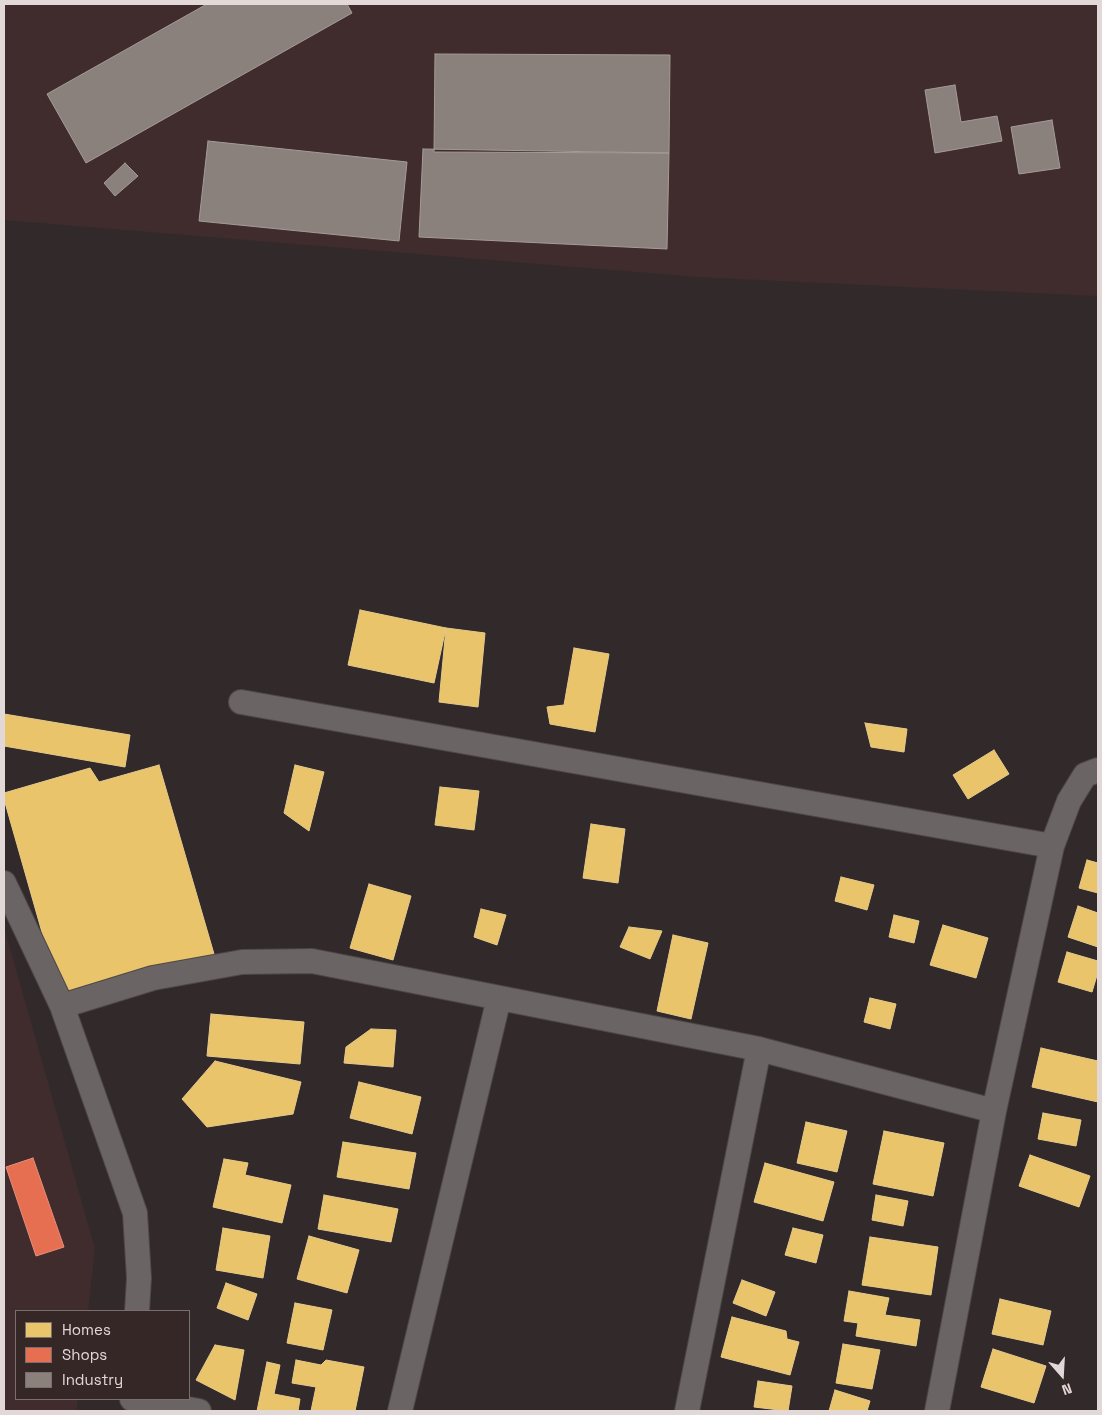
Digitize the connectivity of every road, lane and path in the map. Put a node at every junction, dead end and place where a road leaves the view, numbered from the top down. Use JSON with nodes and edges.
{"nodes":[{"id":1,"x":241,"y":702,"type":"dead end"},
{"id":2,"x":1098,"y":770,"type":"edge"},
{"id":3,"x":1052,"y":846,"type":"junction"},
{"id":4,"x":4,"y":883,"type":"edge"},
{"id":5,"x":499,"y":998,"type":"junction"},
{"id":6,"x":62,"y":1006,"type":"junction"},
{"id":7,"x":758,"y":1049,"type":"junction"},
{"id":8,"x":994,"y":1111,"type":"junction"},
{"id":9,"x":137,"y":1310,"type":"edge"},
{"id":10,"x":138,"y":1400,"type":"edge"},
{"id":11,"x":199,"y":1411,"type":"edge"},
{"id":12,"x":400,"y":1411,"type":"edge"},
{"id":13,"x":687,"y":1411,"type":"edge"},
{"id":14,"x":937,"y":1411,"type":"edge"}],
"edges":[{"from":1,"to":3,"type":"street"},
{"from":2,"to":3,"type":"street"},
{"from":3,"to":8,"type":"street"},
{"from":4,"to":6,"type":"street"},
{"from":5,"to":6,"type":"street"},
{"from":5,"to":7,"type":"street"},
{"from":5,"to":12,"type":"street"},
{"from":6,"to":9,"type":"street"},
{"from":7,"to":8,"type":"street"},
{"from":7,"to":13,"type":"street"},
{"from":8,"to":14,"type":"street"},
{"from":10,"to":11,"type":"street"}]}
